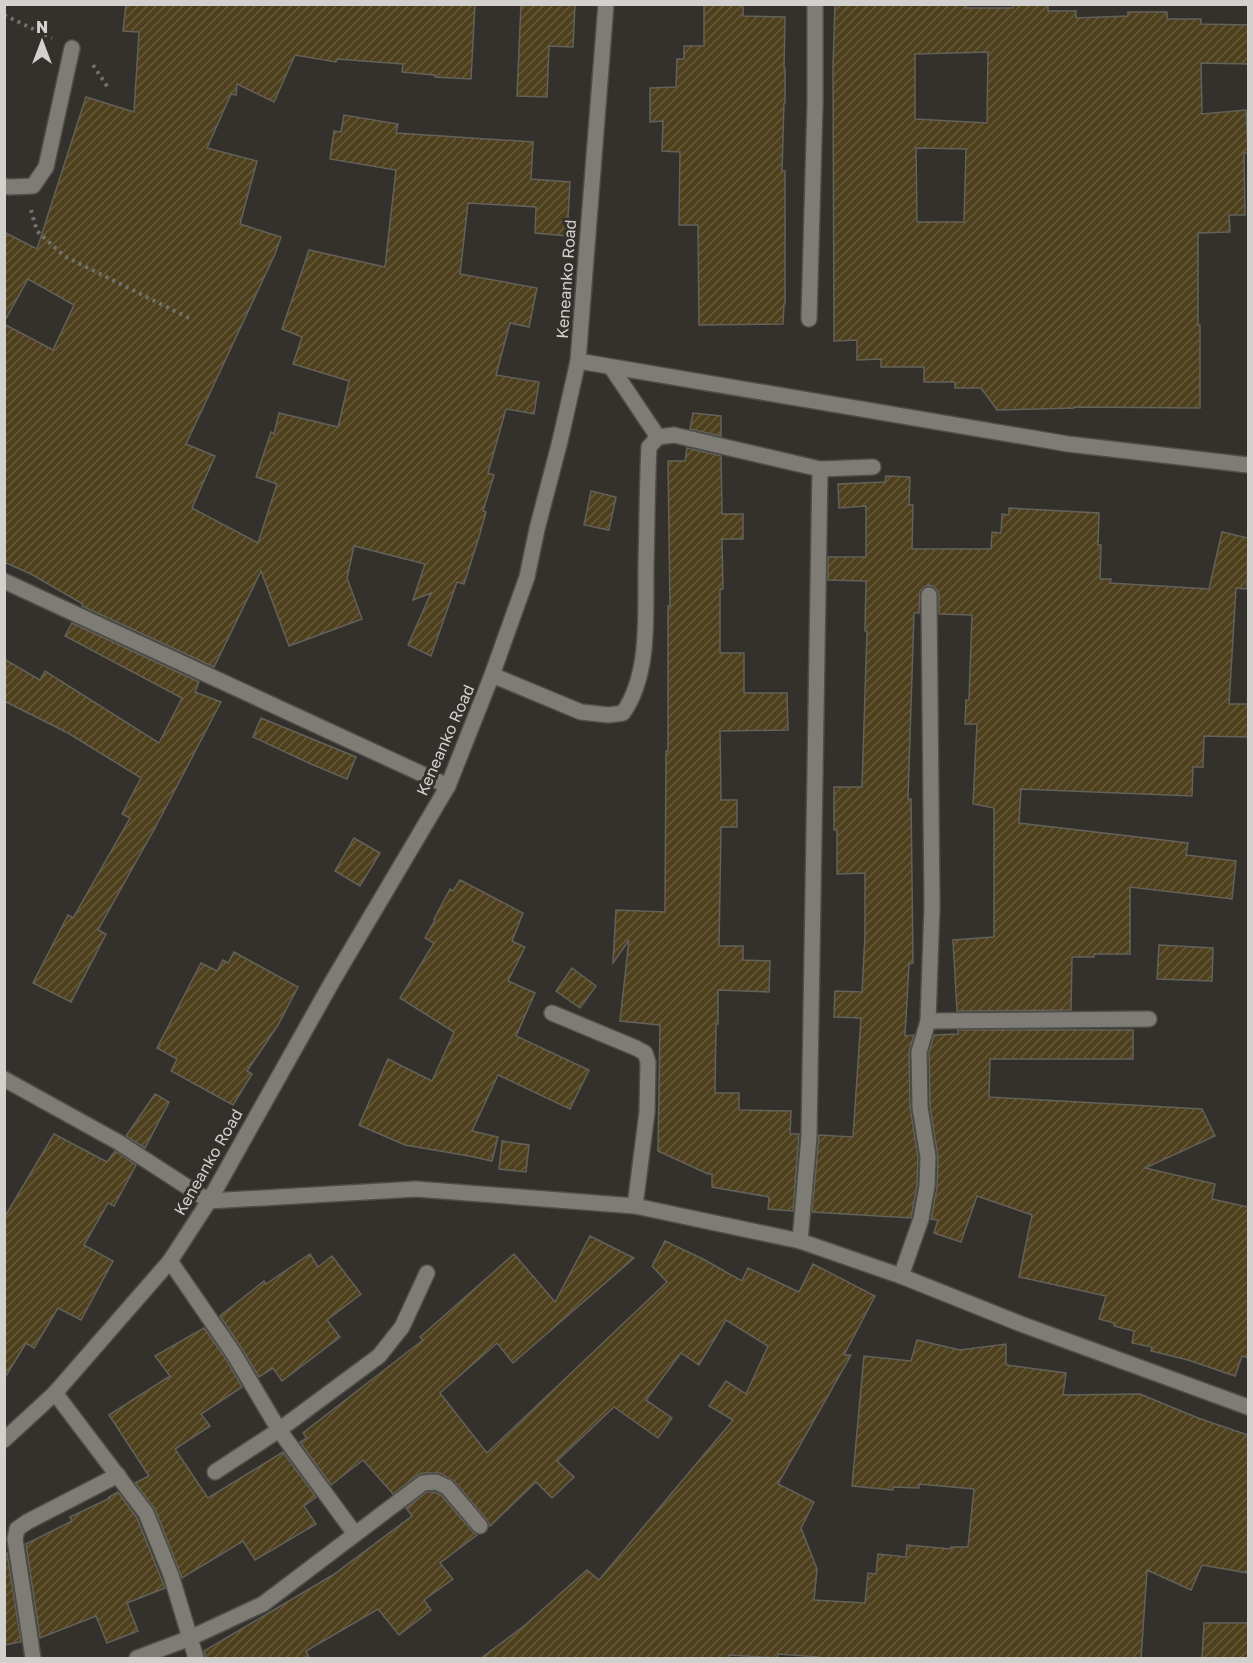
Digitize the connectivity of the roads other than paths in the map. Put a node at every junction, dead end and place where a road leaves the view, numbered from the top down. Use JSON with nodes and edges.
{"nodes":[{"id":1,"x":606,"y":4,"type":"edge"},
{"id":2,"x":815,"y":4,"type":"edge"},
{"id":3,"x":72,"y":48,"type":"dead end"},
{"id":4,"x":4,"y":186,"type":"edge"},
{"id":5,"x":809,"y":319,"type":"dead end"},
{"id":6,"x":578,"y":361,"type":"junction"},
{"id":7,"x":612,"y":367,"type":"junction"},
{"id":8,"x":658,"y":437,"type":"junction"},
{"id":9,"x":1248,"y":465,"type":"edge"},
{"id":10,"x":873,"y":467,"type":"dead end"},
{"id":11,"x":820,"y":469,"type":"junction"},
{"id":12,"x":4,"y":581,"type":"edge"},
{"id":13,"x":929,"y":595,"type":"dead end"},
{"id":14,"x":492,"y":675,"type":"junction"},
{"id":15,"x":448,"y":786,"type":"junction"},
{"id":16,"x":552,"y":1013,"type":"dead end"},
{"id":17,"x":1149,"y":1019,"type":"dead end"},
{"id":18,"x":928,"y":1021,"type":"junction"},
{"id":19,"x":4,"y":1079,"type":"edge"},
{"id":20,"x":208,"y":1201,"type":"junction"},
{"id":21,"x":635,"y":1206,"type":"junction"},
{"id":22,"x":800,"y":1241,"type":"junction"},
{"id":23,"x":170,"y":1261,"type":"junction"},
{"id":24,"x":427,"y":1273,"type":"dead end"},
{"id":25,"x":901,"y":1276,"type":"junction"},
{"id":26,"x":55,"y":1393,"type":"junction"},
{"id":27,"x":1248,"y":1407,"type":"edge"},
{"id":28,"x":279,"y":1430,"type":"junction"},
{"id":29,"x":4,"y":1440,"type":"edge"},
{"id":30,"x":215,"y":1472,"type":"dead end"},
{"id":31,"x":118,"y":1475,"type":"junction"},
{"id":32,"x":480,"y":1526,"type":"dead end"},
{"id":33,"x":355,"y":1534,"type":"junction"},
{"id":34,"x":190,"y":1638,"type":"junction"},
{"id":35,"x":33,"y":1659,"type":"edge"},
{"id":36,"x":137,"y":1659,"type":"edge"},
{"id":37,"x":196,"y":1659,"type":"edge"}],
"edges":[{"from":1,"to":6,"type":"street","name":"Keneanko Road"},
{"from":2,"to":5,"type":"street"},
{"from":3,"to":4,"type":"street"},
{"from":6,"to":7,"type":"street"},
{"from":6,"to":14,"type":"street","name":"Keneanko Road"},
{"from":7,"to":8,"type":"street"},
{"from":7,"to":9,"type":"street"},
{"from":8,"to":11,"type":"street"},
{"from":8,"to":14,"type":"street"},
{"from":10,"to":11,"type":"street"},
{"from":11,"to":22,"type":"street"},
{"from":12,"to":15,"type":"street"},
{"from":13,"to":18,"type":"street"},
{"from":14,"to":15,"type":"street","name":"Keneanko Road"},
{"from":15,"to":20,"type":"street","name":"Keneanko Road"},
{"from":16,"to":21,"type":"street"},
{"from":17,"to":18,"type":"street"},
{"from":18,"to":25,"type":"street"},
{"from":19,"to":20,"type":"street"},
{"from":20,"to":21,"type":"street"},
{"from":20,"to":23,"type":"street","name":"Keneanko Road"},
{"from":21,"to":22,"type":"street"},
{"from":22,"to":25,"type":"street"},
{"from":23,"to":26,"type":"street","name":"Keneanko Road"},
{"from":23,"to":28,"type":"street"},
{"from":24,"to":28,"type":"street"},
{"from":25,"to":27,"type":"street"},
{"from":26,"to":29,"type":"street","name":"Keneanko Road"},
{"from":26,"to":31,"type":"street"},
{"from":28,"to":30,"type":"street"},
{"from":28,"to":33,"type":"street"},
{"from":31,"to":34,"type":"street"},
{"from":31,"to":35,"type":"street"},
{"from":32,"to":33,"type":"street"},
{"from":33,"to":34,"type":"street"},
{"from":34,"to":36,"type":"street"},
{"from":34,"to":37,"type":"street"}]}
